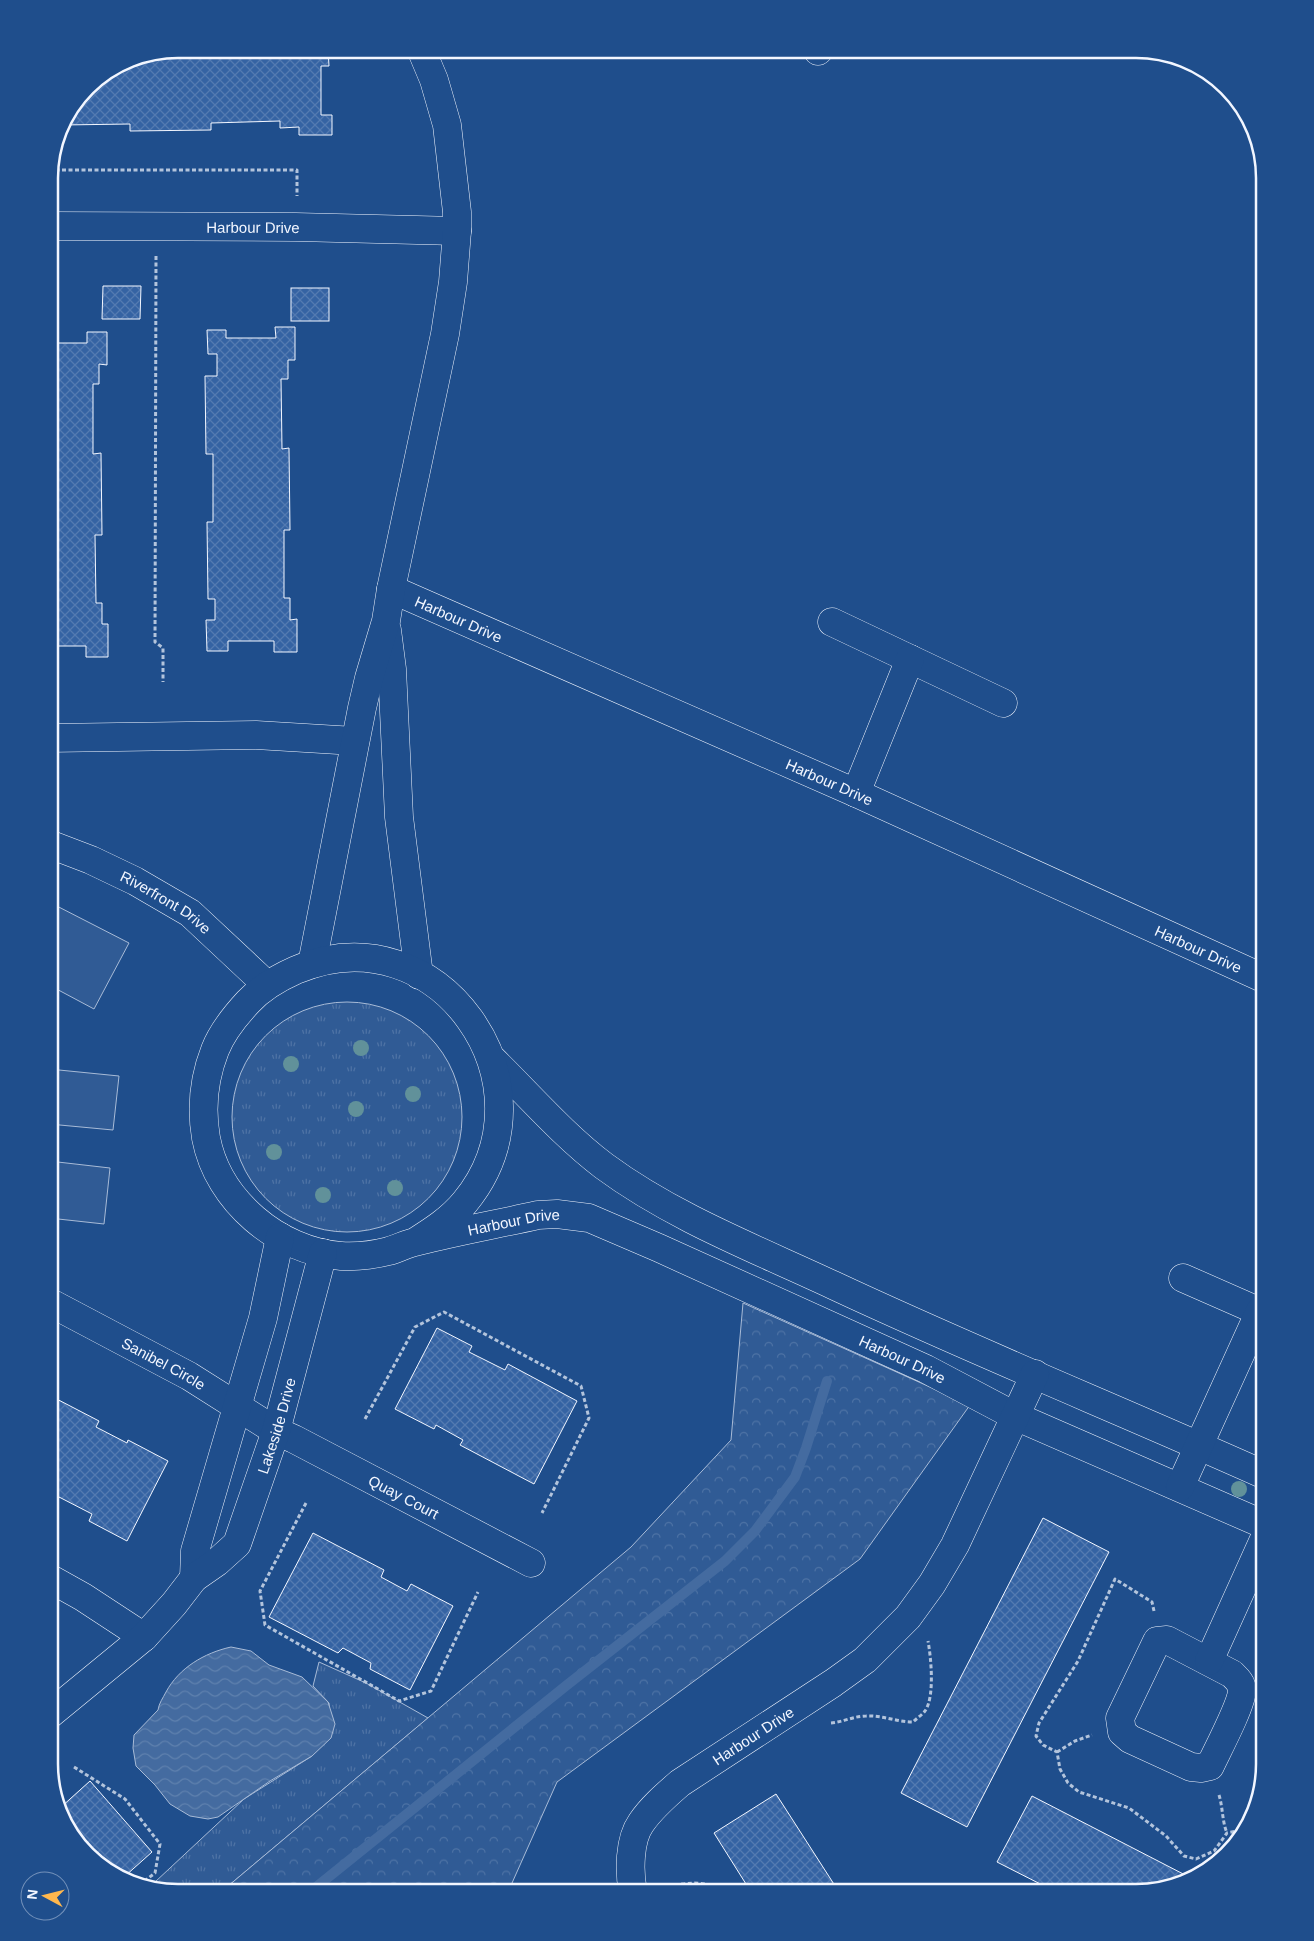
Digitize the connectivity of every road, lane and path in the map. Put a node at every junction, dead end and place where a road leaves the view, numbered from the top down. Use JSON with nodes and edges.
{"nodes":[{"id":1,"x":425,"y":58,"type":"edge"},
{"id":2,"x":58,"y":170,"type":"edge"},
{"id":3,"x":58,"y":226,"type":"edge"},
{"id":4,"x":156,"y":227,"type":"junction"},
{"id":5,"x":296,"y":227,"type":"junction"},
{"id":6,"x":457,"y":231,"type":"junction"},
{"id":7,"x":391,"y":589,"type":"junction"},
{"id":8,"x":386,"y":621,"type":"junction"},
{"id":9,"x":832,"y":622,"type":"dead end"},
{"id":10,"x":910,"y":659,"type":"junction"},
{"id":11,"x":163,"y":682,"type":"dead end"},
{"id":12,"x":1003,"y":703,"type":"dead end"},
{"id":13,"x":58,"y":738,"type":"edge"},
{"id":14,"x":355,"y":742,"type":"junction"},
{"id":15,"x":856,"y":793,"type":"junction"},
{"id":16,"x":58,"y":847,"type":"edge"},
{"id":17,"x":312,"y":964,"type":"junction"},
{"id":18,"x":419,"y":975,"type":"junction"},
{"id":19,"x":1256,"y":975,"type":"edge"},
{"id":20,"x":267,"y":985,"type":"junction"},
{"id":21,"x":491,"y":1058,"type":"junction"},
{"id":22,"x":705,"y":1225,"type":"junction"},
{"id":23,"x":280,"y":1237,"type":"junction"},
{"id":24,"x":415,"y":1242,"type":"junction"},
{"id":25,"x":323,"y":1253,"type":"junction"},
{"id":26,"x":689,"y":1262,"type":"junction"},
{"id":27,"x":1183,"y":1278,"type":"dead end"},
{"id":28,"x":58,"y":1307,"type":"edge"},
{"id":29,"x":1256,"y":1310,"type":"edge"},
{"id":30,"x":1256,"y":1328,"type":"edge"},
{"id":31,"x":1035,"y":1374,"type":"junction"},
{"id":32,"x":238,"y":1407,"type":"junction"},
{"id":33,"x":1015,"y":1416,"type":"junction"},
{"id":34,"x":365,"y":1419,"type":"dead end"},
{"id":35,"x":276,"y":1431,"type":"junction"},
{"id":36,"x":1199,"y":1446,"type":"junction"},
{"id":37,"x":1256,"y":1472,"type":"edge"},
{"id":38,"x":1180,"y":1488,"type":"junction"},
{"id":39,"x":306,"y":1503,"type":"dead end"},
{"id":40,"x":542,"y":1513,"type":"dead end"},
{"id":41,"x":1256,"y":1521,"type":"edge"},
{"id":42,"x":1256,"y":1557,"type":"edge"},
{"id":43,"x":531,"y":1564,"type":"dead end"},
{"id":44,"x":194,"y":1578,"type":"junction"},
{"id":45,"x":58,"y":1583,"type":"edge"},
{"id":46,"x":478,"y":1592,"type":"dead end"},
{"id":47,"x":914,"y":1608,"type":"junction"},
{"id":48,"x":144,"y":1637,"type":"junction"},
{"id":49,"x":1209,"y":1661,"type":"junction"},
{"id":50,"x":58,"y":1708,"type":"edge"},
{"id":51,"x":793,"y":1710,"type":"junction"},
{"id":52,"x":1121,"y":1726,"type":"junction"},
{"id":53,"x":1057,"y":1752,"type":"dead end"},
{"id":54,"x":1210,"y":1766,"type":"junction"},
{"id":55,"x":74,"y":1767,"type":"dead end"},
{"id":56,"x":1226,"y":1833,"type":"dead end"},
{"id":57,"x":147,"y":1879,"type":"edge"},
{"id":58,"x":632,"y":1883,"type":"edge"},
{"id":59,"x":690,"y":1884,"type":"edge"},
{"id":60,"x":706,"y":1884,"type":"edge"}],
"edges":[{"from":1,"to":6,"type":"street"},
{"from":2,"to":5,"type":"path"},
{"from":3,"to":4,"type":"street","name":"Harbour Drive"},
{"from":4,"to":5,"type":"street","name":"Harbour Drive"},
{"from":4,"to":11,"type":"path"},
{"from":5,"to":6,"type":"street","name":"Harbour Drive"},
{"from":6,"to":7,"type":"street"},
{"from":7,"to":8,"type":"street"},
{"from":7,"to":15,"type":"street","name":"Harbour Drive"},
{"from":8,"to":14,"type":"street"},
{"from":8,"to":18,"type":"street"},
{"from":9,"to":10,"type":"street"},
{"from":10,"to":12,"type":"street"},
{"from":10,"to":15,"type":"street"},
{"from":13,"to":14,"type":"street"},
{"from":14,"to":17,"type":"street"},
{"from":15,"to":19,"type":"street","name":"Harbour Drive"},
{"from":16,"to":20,"type":"street","name":"Riverfront Drive"},
{"from":17,"to":18,"type":"street","name":"Harbour Drive"},
{"from":17,"to":20,"type":"street","name":"Harbour Drive"},
{"from":18,"to":21,"type":"street","name":"Harbour Drive"},
{"from":20,"to":23,"type":"street","name":"Harbour Drive"},
{"from":21,"to":22,"type":"street"},
{"from":21,"to":24,"type":"street"},
{"from":22,"to":26,"type":"street"},
{"from":22,"to":31,"type":"street"},
{"from":23,"to":25,"type":"street","name":"Harbour Drive"},
{"from":23,"to":32,"type":"street"},
{"from":24,"to":25,"type":"street","name":"Harbour Drive"},
{"from":24,"to":26,"type":"street","name":"Harbour Drive"},
{"from":25,"to":35,"type":"street","name":"Lakeside Drive"},
{"from":26,"to":33,"type":"street","name":"Harbour Drive"},
{"from":27,"to":29,"type":"street"},
{"from":28,"to":32,"type":"street","name":"Sanibel Circle"},
{"from":30,"to":36,"type":"street"},
{"from":31,"to":33,"type":"street","name":"Harbour Drive"},
{"from":31,"to":36,"type":"street"},
{"from":32,"to":35,"type":"street","name":"Sanibel Circle"},
{"from":32,"to":44,"type":"street"},
{"from":33,"to":38,"type":"street","name":"Harbour Drive"},
{"from":33,"to":47,"type":"street","name":"Harbour Drive"},
{"from":34,"to":40,"type":"path"},
{"from":35,"to":43,"type":"street","name":"Quay Court"},
{"from":35,"to":44,"type":"street","name":"Lakeside Drive"},
{"from":36,"to":37,"type":"street"},
{"from":36,"to":38,"type":"street"},
{"from":38,"to":41,"type":"street","name":"Harbour Drive"},
{"from":39,"to":46,"type":"path"},
{"from":42,"to":49,"type":"street"},
{"from":44,"to":48,"type":"street","name":"Lakeside Drive"},
{"from":45,"to":48,"type":"street"},
{"from":47,"to":51,"type":"street","name":"Harbour Drive"},
{"from":47,"to":51,"type":"path"},
{"from":48,"to":50,"type":"street","name":"Lakeside Drive"},
{"from":49,"to":52,"type":"street"},
{"from":49,"to":54,"type":"street"},
{"from":51,"to":58,"type":"street","name":"Harbour Drive"},
{"from":52,"to":53,"type":"path"},
{"from":52,"to":54,"type":"street"},
{"from":54,"to":56,"type":"path"},
{"from":55,"to":57,"type":"path"},
{"from":59,"to":60,"type":"path"}]}
